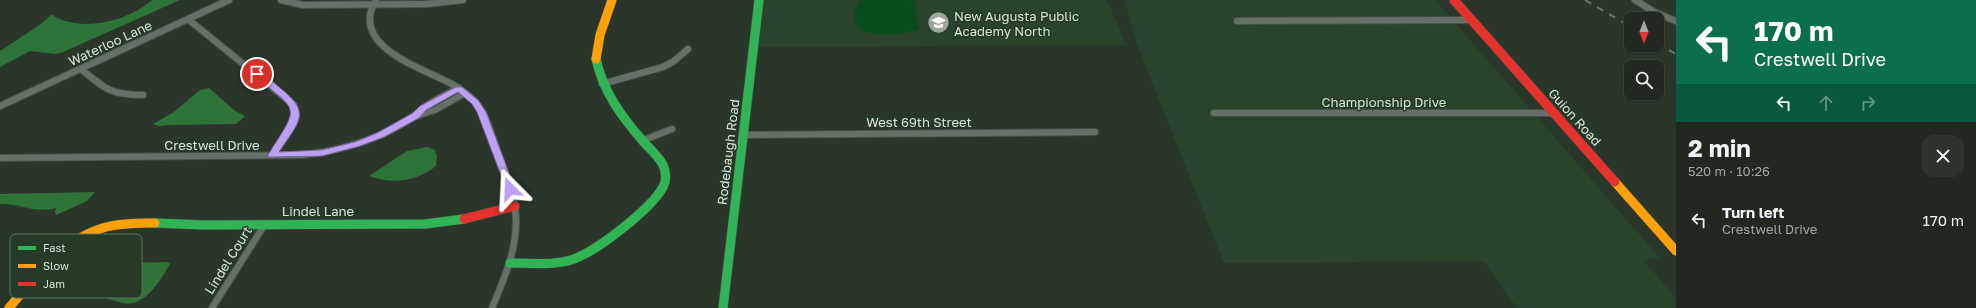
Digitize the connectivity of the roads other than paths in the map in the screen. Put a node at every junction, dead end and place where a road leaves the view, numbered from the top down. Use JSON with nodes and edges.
{"nodes":[{"id":1,"x":229,"y":0,"type":"edge"},
{"id":2,"x":281,"y":0,"type":"edge"},
{"id":3,"x":463,"y":0,"type":"edge"},
{"id":4,"x":612,"y":0,"type":"edge"},
{"id":5,"x":759,"y":0,"type":"edge"},
{"id":6,"x":1454,"y":0,"type":"edge"},
{"id":7,"x":1635,"y":0,"type":"edge"},
{"id":8,"x":375,"y":2,"type":"edge"},
{"id":9,"x":189,"y":20,"type":"junction"},
{"id":10,"x":1472,"y":20,"type":"junction"},
{"id":11,"x":1237,"y":21,"type":"dead end"},
{"id":12,"x":1676,"y":21,"type":"edge"},
{"id":13,"x":688,"y":49,"type":"dead end"},
{"id":14,"x":80,"y":69,"type":"junction"},
{"id":15,"x":602,"y":84,"type":"junction"},
{"id":16,"x":459,"y":88,"type":"junction"},
{"id":17,"x":465,"y":93,"type":"junction"},
{"id":18,"x":143,"y":96,"type":"dead end"},
{"id":19,"x":0,"y":106,"type":"edge"},
{"id":20,"x":1214,"y":113,"type":"dead end"},
{"id":21,"x":1554,"y":113,"type":"junction"},
{"id":22,"x":416,"y":116,"type":"junction"},
{"id":23,"x":672,"y":128,"type":"dead end"},
{"id":24,"x":1095,"y":132,"type":"dead end"},
{"id":25,"x":743,"y":135,"type":"junction"},
{"id":26,"x":644,"y":140,"type":"junction"},
{"id":27,"x":273,"y":155,"type":"junction"},
{"id":28,"x":0,"y":158,"type":"edge"},
{"id":29,"x":515,"y":206,"type":"junction"},
{"id":30,"x":265,"y":224,"type":"junction"},
{"id":31,"x":88,"y":234,"type":"edge"},
{"id":32,"x":1676,"y":251,"type":"edge"},
{"id":33,"x":510,"y":263,"type":"junction"},
{"id":34,"x":18,"y":298,"type":"edge"},
{"id":35,"x":9,"y":308,"type":"edge"},
{"id":36,"x":212,"y":308,"type":"edge"},
{"id":37,"x":492,"y":308,"type":"edge"},
{"id":38,"x":723,"y":308,"type":"edge"}],
"edges":[{"from":1,"to":9,"type":"street","name":"Waterloo Lane"},
{"from":2,"to":8,"type":"street"},
{"from":3,"to":8,"type":"street"},
{"from":4,"to":15,"type":"street"},
{"from":5,"to":25,"type":"street","name":"Rodebaugh Road"},
{"from":6,"to":10,"type":"street","name":"Guion Road"},
{"from":7,"to":12,"type":"street"},
{"from":8,"to":16,"type":"street"},
{"from":9,"to":14,"type":"street","name":"Waterloo Lane"},
{"from":9,"to":27,"type":"street"},
{"from":10,"to":11,"type":"street"},
{"from":10,"to":21,"type":"street","name":"Guion Road"},
{"from":13,"to":15,"type":"street"},
{"from":14,"to":18,"type":"street"},
{"from":14,"to":19,"type":"street","name":"Waterloo Lane"},
{"from":15,"to":26,"type":"street"},
{"from":16,"to":17,"type":"street"},
{"from":16,"to":22,"type":"street","name":"Crestwell Drive"},
{"from":17,"to":22,"type":"street","name":"Crestwell Drive"},
{"from":17,"to":29,"type":"street"},
{"from":20,"to":21,"type":"street","name":"Championship Drive"},
{"from":21,"to":32,"type":"street","name":"Guion Road"},
{"from":22,"to":27,"type":"street","name":"Crestwell Drive"},
{"from":23,"to":26,"type":"street"},
{"from":24,"to":25,"type":"street","name":"West 69th Street"},
{"from":25,"to":38,"type":"street","name":"Rodebaugh Road"},
{"from":26,"to":33,"type":"street"},
{"from":27,"to":28,"type":"street","name":"Crestwell Drive"},
{"from":29,"to":30,"type":"street","name":"Lindel Lane"},
{"from":29,"to":33,"type":"street"},
{"from":30,"to":31,"type":"street","name":"Lindel Lane"},
{"from":30,"to":36,"type":"street","name":"Lindel Court"},
{"from":33,"to":37,"type":"street"},
{"from":34,"to":35,"type":"street","name":"Lindel Lane"}]}
